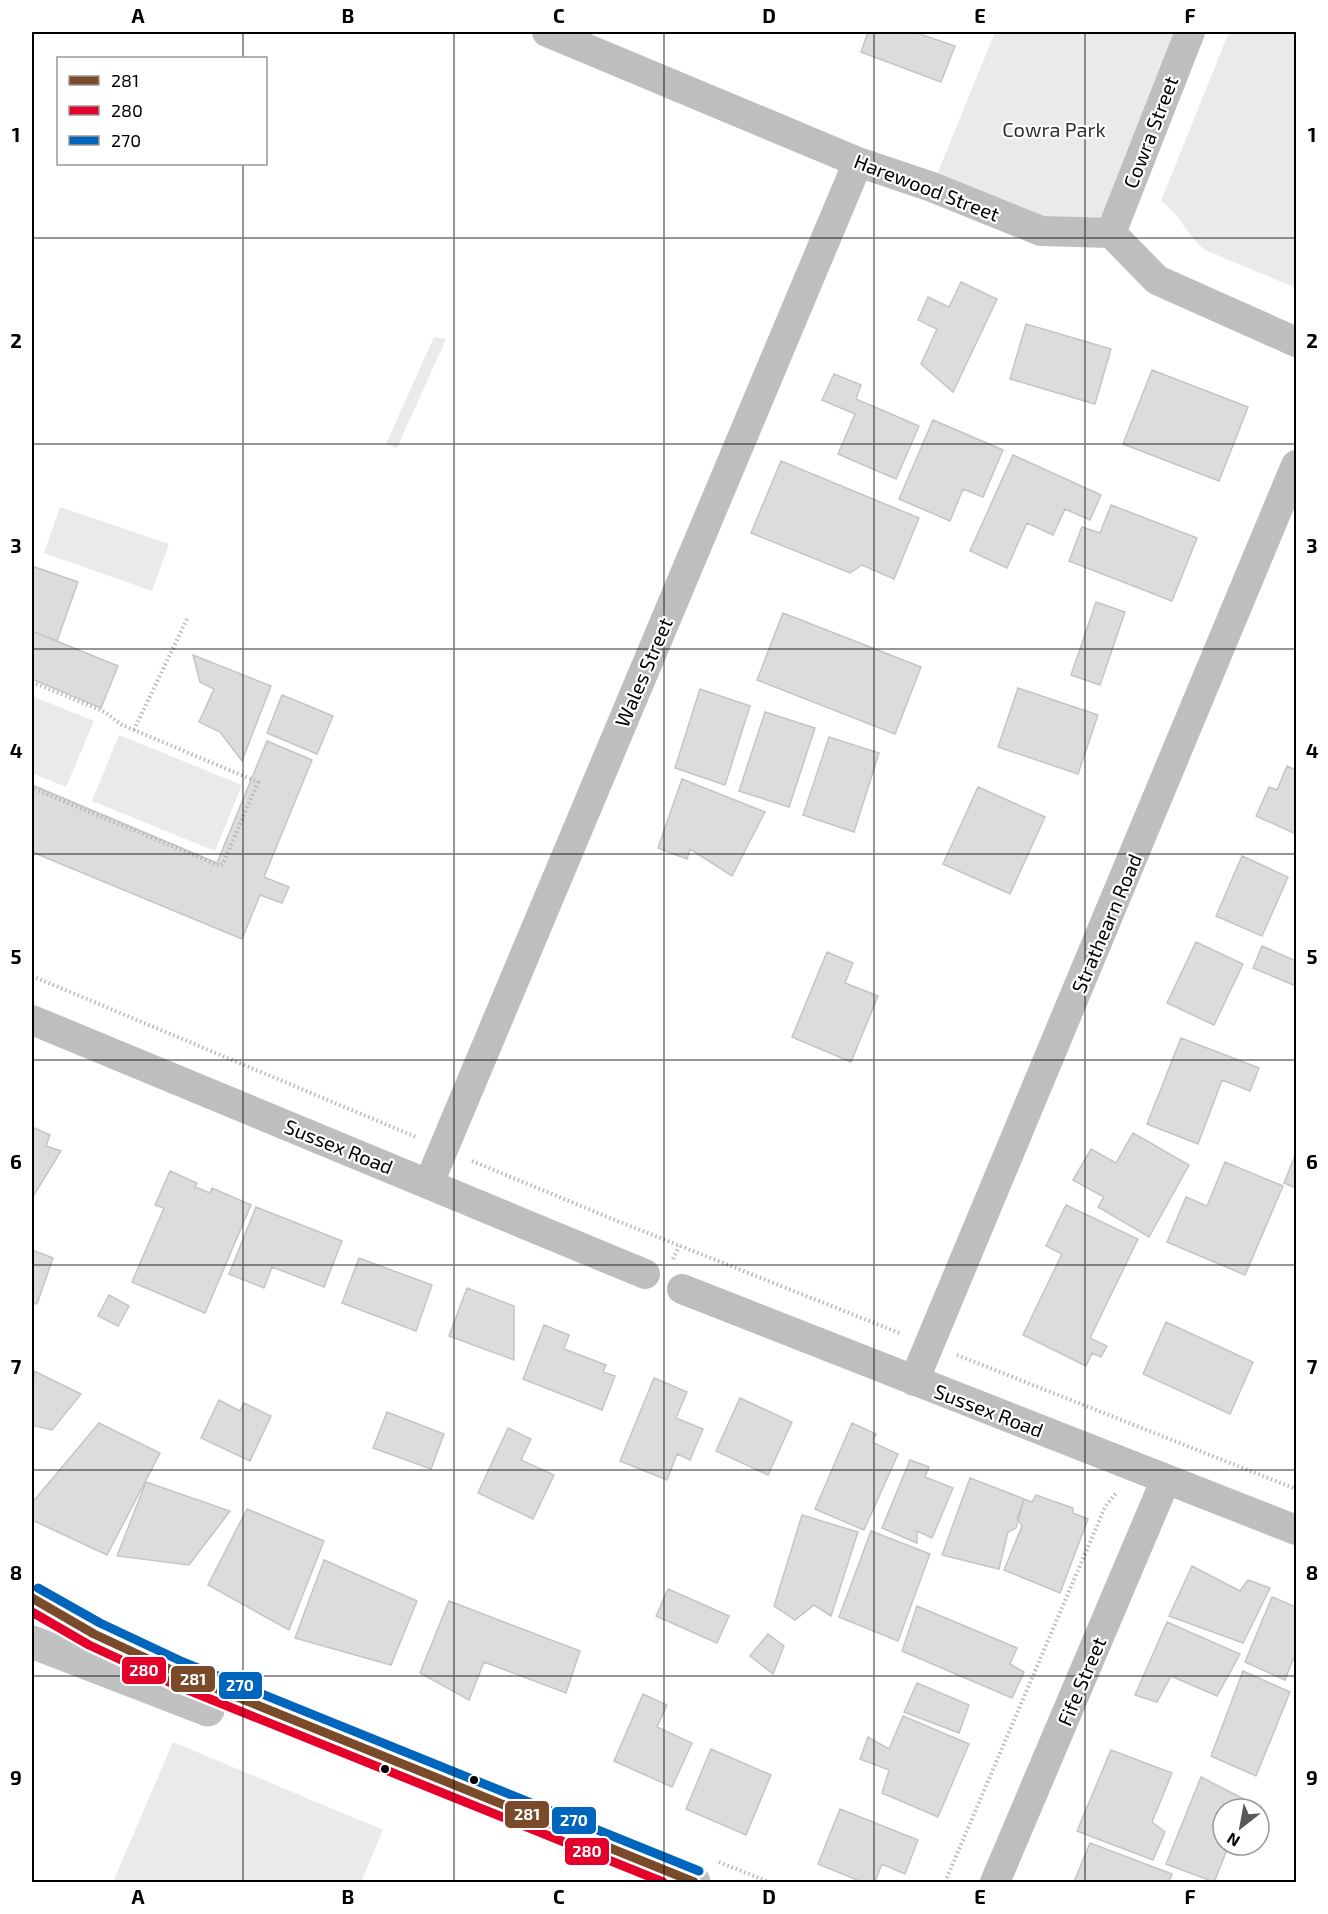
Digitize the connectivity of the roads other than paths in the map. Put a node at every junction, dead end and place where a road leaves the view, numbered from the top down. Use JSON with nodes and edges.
{"nodes":[{"id":1,"x":546,"y":32,"type":"edge"},
{"id":2,"x":1190,"y":32,"type":"edge"},
{"id":3,"x":858,"y":162,"type":"junction"},
{"id":4,"x":1111,"y":233,"type":"junction"},
{"id":5,"x":1296,"y":342,"type":"edge"},
{"id":6,"x":1296,"y":465,"type":"edge"},
{"id":7,"x":32,"y":1020,"type":"edge"},
{"id":8,"x":429,"y":1183,"type":"junction"},
{"id":9,"x":645,"y":1274,"type":"dead end"},
{"id":10,"x":682,"y":1289,"type":"dead end"},
{"id":11,"x":914,"y":1381,"type":"junction"},
{"id":12,"x":1166,"y":1479,"type":"junction"},
{"id":13,"x":1296,"y":1530,"type":"edge"},
{"id":14,"x":32,"y":1598,"type":"edge"},
{"id":15,"x":32,"y":1642,"type":"edge"},
{"id":16,"x":641,"y":1882,"type":"edge"},
{"id":17,"x":694,"y":1882,"type":"edge"},
{"id":18,"x":995,"y":1882,"type":"edge"}],
"edges":[{"from":1,"to":3,"type":"street","name":"Harewood Street"},
{"from":2,"to":4,"type":"street","name":"Cowra Street"},
{"from":3,"to":4,"type":"street","name":"Harewood Street"},
{"from":3,"to":8,"type":"street","name":"Wales Street"},
{"from":4,"to":5,"type":"street"},
{"from":6,"to":11,"type":"street","name":"Strathearn Road"},
{"from":7,"to":8,"type":"street","name":"Sussex Road"},
{"from":8,"to":9,"type":"street","name":"Sussex Road"},
{"from":10,"to":11,"type":"street","name":"Sussex Road"},
{"from":11,"to":12,"type":"street","name":"Sussex Road"},
{"from":12,"to":13,"type":"street","name":"Sussex Road"},
{"from":12,"to":18,"type":"street","name":"Fife Street"},
{"from":14,"to":17,"type":"main road"},
{"from":15,"to":16,"type":"main road"}]}
